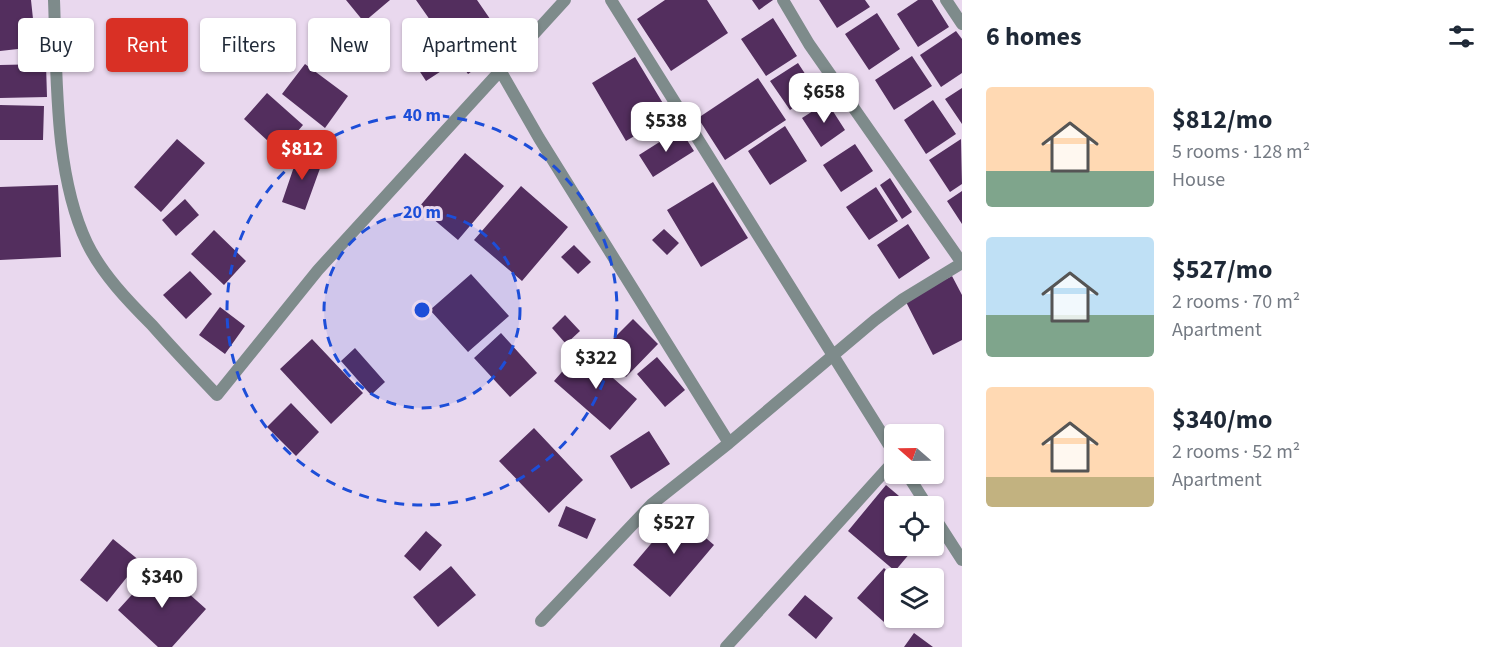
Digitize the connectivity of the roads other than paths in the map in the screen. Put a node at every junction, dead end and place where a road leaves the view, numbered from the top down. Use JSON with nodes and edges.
{"nodes":[{"id":1,"x":54,"y":0,"type":"edge"},
{"id":2,"x":565,"y":0,"type":"edge"},
{"id":3,"x":611,"y":0,"type":"edge"},
{"id":4,"x":783,"y":0,"type":"edge"},
{"id":5,"x":946,"y":0,"type":"edge"},
{"id":6,"x":962,"y":24,"type":"edge"},
{"id":7,"x":538,"y":29,"type":"edge"},
{"id":8,"x":498,"y":72,"type":"edge"},
{"id":9,"x":501,"y":72,"type":"edge"},
{"id":10,"x":962,"y":263,"type":"edge"},
{"id":11,"x":833,"y":355,"type":"junction"},
{"id":12,"x":884,"y":437,"type":"edge"},
{"id":13,"x":729,"y":443,"type":"junction"},
{"id":14,"x":884,"y":472,"type":"edge"},
{"id":15,"x":944,"y":532,"type":"edge"},
{"id":16,"x":962,"y":560,"type":"edge"},
{"id":17,"x":541,"y":621,"type":"dead end"},
{"id":18,"x":726,"y":647,"type":"edge"}],
"edges":[{"from":1,"to":8,"type":"street"},
{"from":2,"to":7,"type":"street"},
{"from":3,"to":11,"type":"street"},
{"from":4,"to":10,"type":"street"},
{"from":5,"to":6,"type":"street"},
{"from":9,"to":13,"type":"street"},
{"from":10,"to":11,"type":"street"},
{"from":11,"to":12,"type":"street"},
{"from":11,"to":13,"type":"street"},
{"from":13,"to":17,"type":"street"},
{"from":14,"to":18,"type":"street"},
{"from":15,"to":16,"type":"street"}]}
